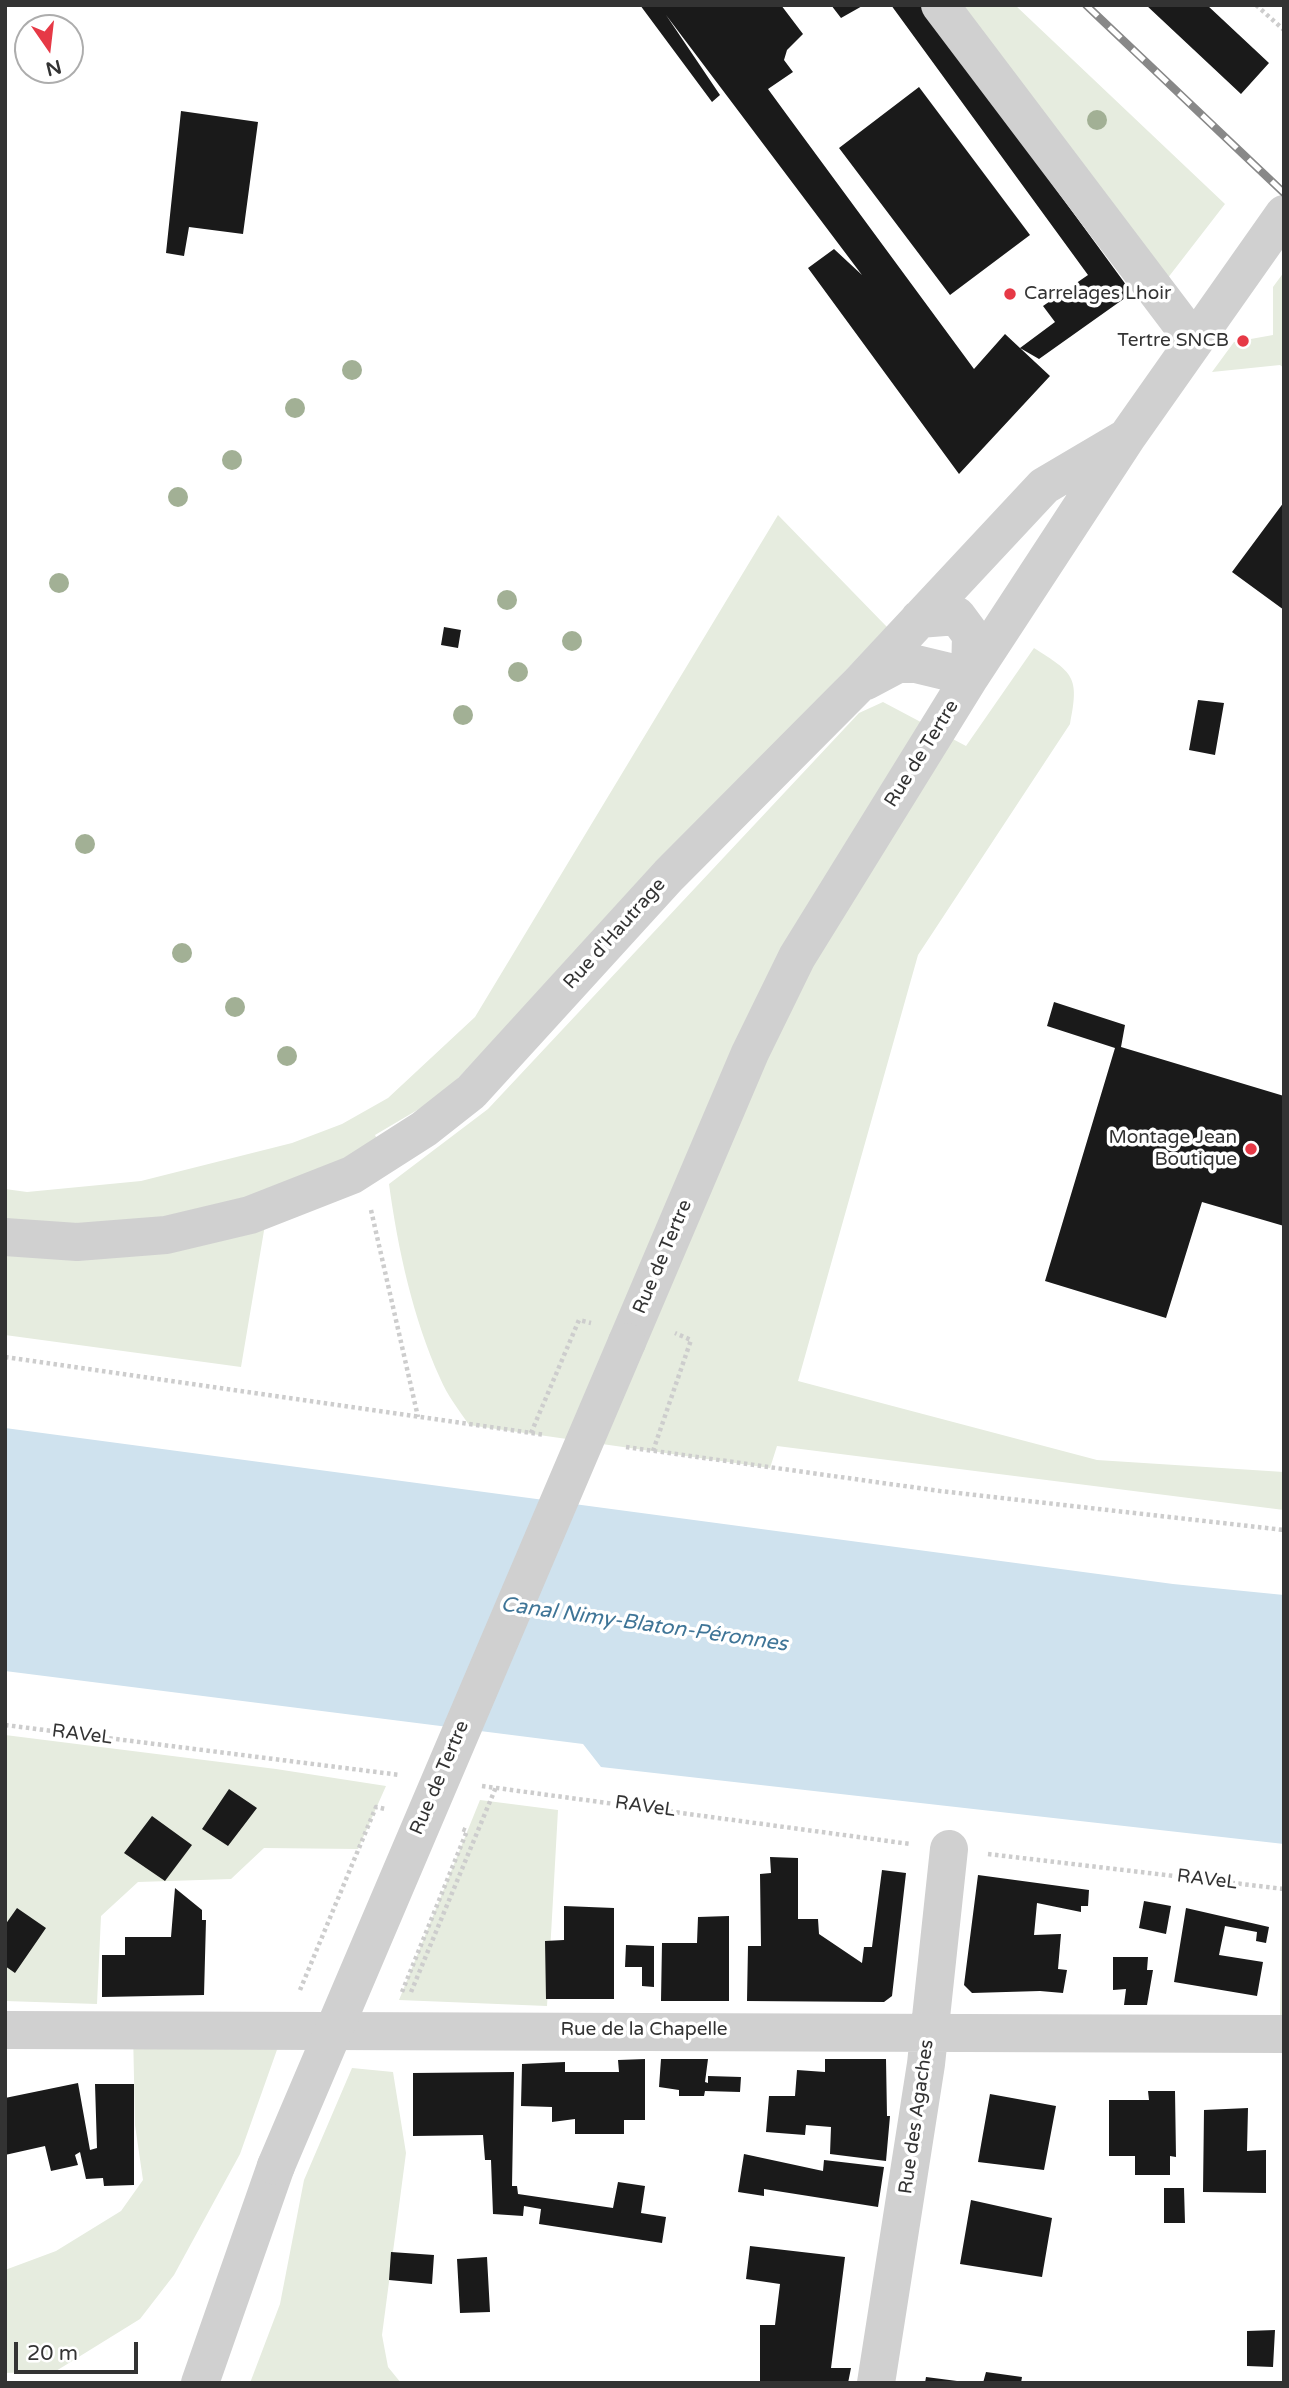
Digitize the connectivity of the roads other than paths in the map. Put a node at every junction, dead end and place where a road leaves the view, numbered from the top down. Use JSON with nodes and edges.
{"nodes":[{"id":1,"x":940,"y":5,"type":"edge"},
{"id":2,"x":1284,"y":214,"type":"edge"},
{"id":3,"x":1194,"y":341,"type":"junction"},
{"id":4,"x":1127,"y":437,"type":"junction"},
{"id":5,"x":919,"y":620,"type":"junction"},
{"id":6,"x":970,"y":677,"type":"junction"},
{"id":7,"x":858,"y":685,"type":"junction"},
{"id":8,"x":5,"y":1237,"type":"edge"},
{"id":9,"x":949,"y":1849,"type":"road end"},
{"id":10,"x":5,"y":2030,"type":"edge"},
{"id":11,"x":929,"y":2031,"type":"junction"},
{"id":12,"x":1284,"y":2034,"type":"edge"},
{"id":13,"x":200,"y":2383,"type":"edge"},
{"id":14,"x":876,"y":2383,"type":"edge"}],
"edges":[{"from":1,"to":3,"type":"street"},
{"from":2,"to":3,"type":"street","name":"Rue de Tertre"},
{"from":3,"to":4,"type":"street","name":"Rue de Tertre"},
{"from":4,"to":5,"type":"street","name":"Rue d'Hautrage"},
{"from":4,"to":6,"type":"street","name":"Rue de Tertre"},
{"from":5,"to":6,"type":"street"},
{"from":5,"to":7,"type":"street","name":"Rue d'Hautrage"},
{"from":6,"to":7,"type":"street"},
{"from":6,"to":13,"type":"street","name":"Rue de Tertre","bridge":true},
{"from":7,"to":8,"type":"street","name":"Rue d'Hautrage"},
{"from":9,"to":11,"type":"street","name":"Rue des Agaches"},
{"from":10,"to":11,"type":"street","name":"Rue de la Chapelle"},
{"from":11,"to":12,"type":"street","name":"Rue de la Chapelle"},
{"from":11,"to":14,"type":"street","name":"Rue des Agaches"}]}
